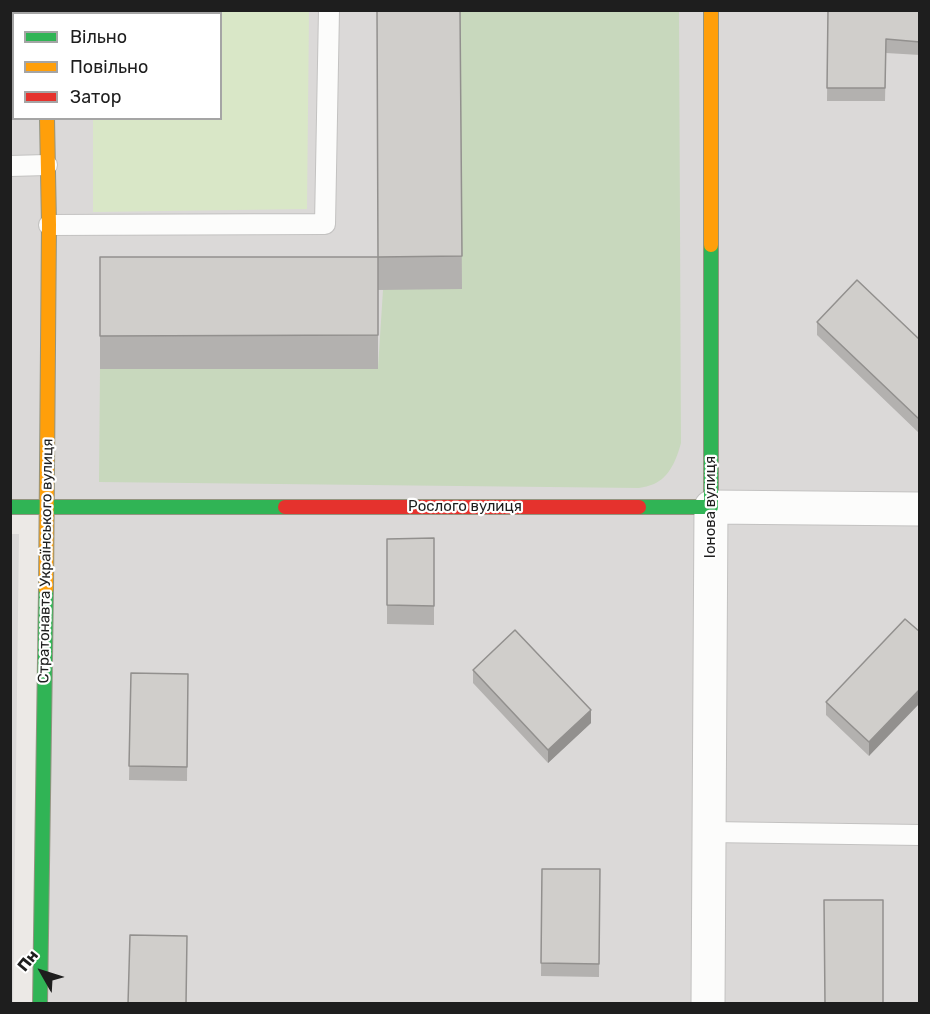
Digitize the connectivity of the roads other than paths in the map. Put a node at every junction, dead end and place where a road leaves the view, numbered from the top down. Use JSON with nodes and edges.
{"nodes":[{"id":1,"x":329,"y":10,"type":"edge"},
{"id":2,"x":711,"y":10,"type":"edge"},
{"id":3,"x":47,"y":120,"type":"edge"},
{"id":4,"x":47,"y":165,"type":"junction"},
{"id":5,"x":10,"y":166,"type":"edge"},
{"id":6,"x":49,"y":225,"type":"junction"},
{"id":7,"x":10,"y":507,"type":"edge"},
{"id":8,"x":711,"y":507,"type":"junction"},
{"id":9,"x":47,"y":508,"type":"junction"},
{"id":10,"x":920,"y":509,"type":"edge"},
{"id":11,"x":709,"y":832,"type":"junction"},
{"id":12,"x":920,"y":835,"type":"edge"},
{"id":13,"x":40,"y":1004,"type":"edge"},
{"id":14,"x":708,"y":1004,"type":"edge"}],
"edges":[{"from":1,"to":6,"type":"lane"},
{"from":2,"to":8,"type":"street","name":"Іонова вулиця"},
{"from":3,"to":4,"type":"street","name":"Стратонавта Українського вулиця"},
{"from":4,"to":5,"type":"lane"},
{"from":4,"to":6,"type":"street","name":"Стратонавта Українського вулиця"},
{"from":6,"to":9,"type":"street","name":"Стратонавта Українського вулиця"},
{"from":7,"to":9,"type":"street","name":"Рослого вулиця"},
{"from":8,"to":9,"type":"street","name":"Рослого вулиця"},
{"from":8,"to":10,"type":"street","name":"Рослого вулиця"},
{"from":8,"to":11,"type":"street","name":"Іонова вулиця"},
{"from":9,"to":13,"type":"street","name":"Стратонавта Українського вулиця"},
{"from":11,"to":12,"type":"lane"},
{"from":11,"to":14,"type":"street","name":"Іонова вулиця"}]}
